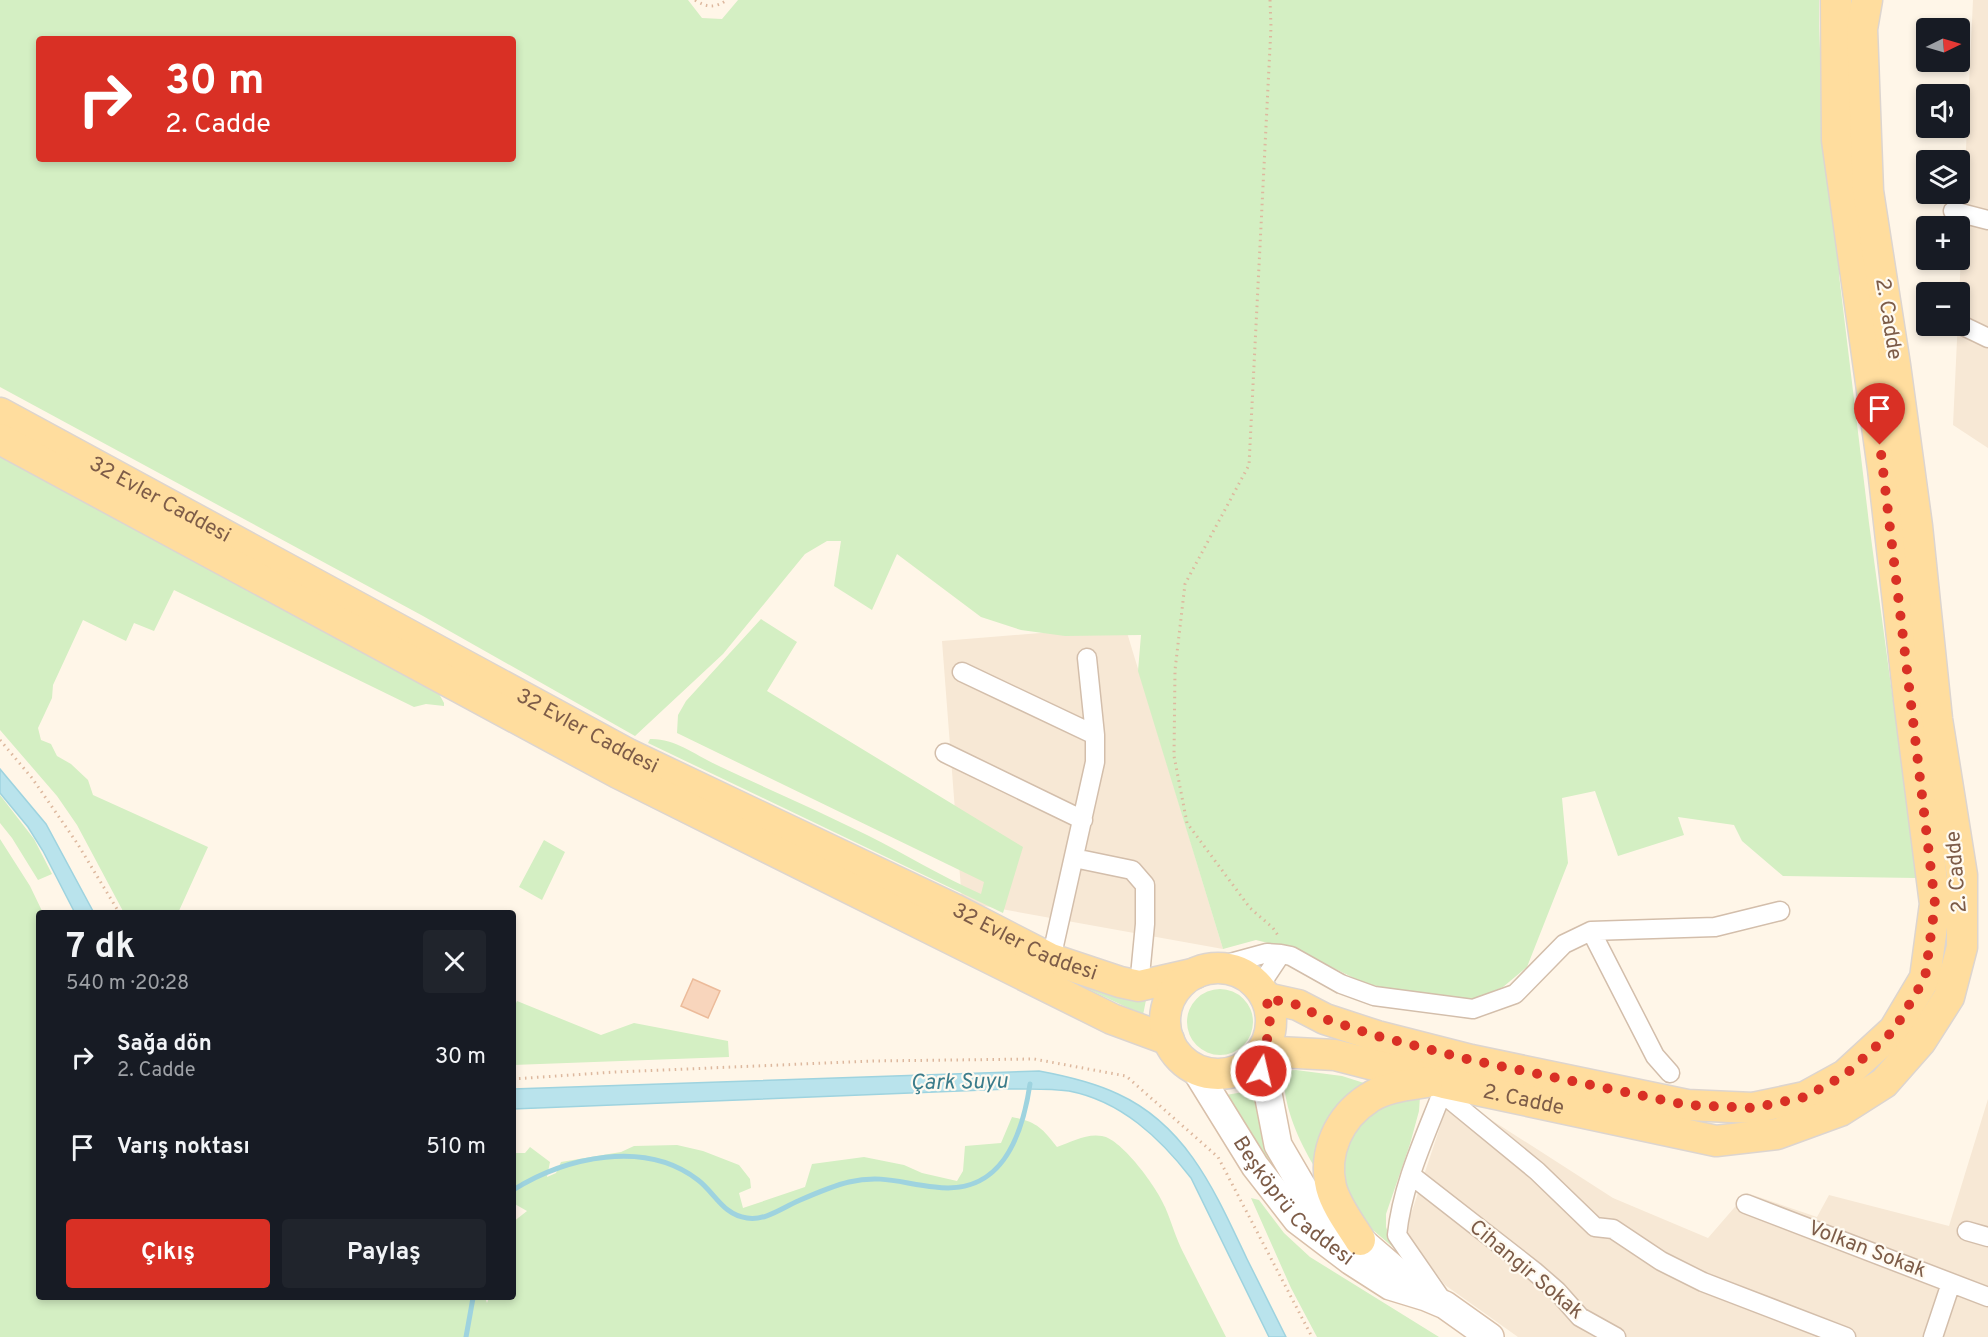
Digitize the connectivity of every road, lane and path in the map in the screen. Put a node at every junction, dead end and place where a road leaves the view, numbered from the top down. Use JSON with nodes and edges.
{"nodes":[{"id":1,"x":695,"y":0,"type":"edge"},
{"id":2,"x":727,"y":0,"type":"edge"},
{"id":3,"x":1270,"y":0,"type":"edge"},
{"id":4,"x":1836,"y":0,"type":"edge"},
{"id":5,"x":1867,"y":0,"type":"edge"},
{"id":6,"x":1953,"y":211,"type":"dead end"},
{"id":7,"x":1988,"y":220,"type":"edge"},
{"id":8,"x":1970,"y":329,"type":"edge"},
{"id":9,"x":1988,"y":338,"type":"edge"},
{"id":10,"x":0,"y":413,"type":"edge"},
{"id":11,"x":0,"y":438,"type":"edge"},
{"id":12,"x":1087,"y":658,"type":"dead end"},
{"id":13,"x":962,"y":672,"type":"dead end"},
{"id":14,"x":1095,"y":735,"type":"junction"},
{"id":15,"x":0,"y":740,"type":"edge"},
{"id":16,"x":945,"y":753,"type":"dead end"},
{"id":17,"x":1083,"y":820,"type":"junction"},
{"id":18,"x":1074,"y":858,"type":"junction"},
{"id":19,"x":118,"y":910,"type":"edge"},
{"id":20,"x":1780,"y":910,"type":"dead end"},
{"id":21,"x":1591,"y":931,"type":"junction"},
{"id":22,"x":1286,"y":955,"type":"junction"},
{"id":23,"x":1051,"y":959,"type":"junction"},
{"id":24,"x":1204,"y":970,"type":"junction"},
{"id":25,"x":1138,"y":986,"type":"junction"},
{"id":26,"x":1262,"y":993,"type":"junction"},
{"id":27,"x":1169,"y":1040,"type":"junction"},
{"id":28,"x":1259,"y":1054,"type":"junction"},
{"id":29,"x":1194,"y":1069,"type":"junction"},
{"id":30,"x":1670,"y":1073,"type":"dead end"},
{"id":31,"x":516,"y":1079,"type":"edge"},
{"id":32,"x":1440,"y":1086,"type":"junction"},
{"id":33,"x":1411,"y":1176,"type":"junction"},
{"id":34,"x":1746,"y":1204,"type":"dead end"},
{"id":35,"x":1967,"y":1232,"type":"dead end"},
{"id":36,"x":1988,"y":1237,"type":"edge"},
{"id":37,"x":1360,"y":1240,"type":"junction"},
{"id":38,"x":1951,"y":1283,"type":"junction"},
{"id":39,"x":1988,"y":1297,"type":"edge"},
{"id":40,"x":1435,"y":1301,"type":"junction"},
{"id":41,"x":1312,"y":1337,"type":"edge"},
{"id":42,"x":1490,"y":1337,"type":"edge"},
{"id":43,"x":1616,"y":1337,"type":"edge"},
{"id":44,"x":1846,"y":1337,"type":"edge"},
{"id":45,"x":1933,"y":1337,"type":"edge"}],
"edges":[{"from":1,"to":2,"type":"path"},
{"from":3,"to":22,"type":"path"},
{"from":4,"to":26,"type":"main road","name":"2. Cadde"},
{"from":5,"to":32,"type":"main road","name":"2. Cadde"},
{"from":6,"to":7,"type":"street"},
{"from":8,"to":9,"type":"street"},
{"from":10,"to":23,"type":"main road","name":"32 Evler Caddesi"},
{"from":11,"to":27,"type":"main road","name":"32 Evler Caddesi"},
{"from":12,"to":14,"type":"street"},
{"from":13,"to":14,"type":"street"},
{"from":14,"to":17,"type":"street"},
{"from":15,"to":19,"type":"path"},
{"from":16,"to":17,"type":"street"},
{"from":17,"to":18,"type":"street"},
{"from":18,"to":23,"type":"street"},
{"from":18,"to":25,"type":"street"},
{"from":20,"to":21,"type":"street"},
{"from":21,"to":22,"type":"street"},
{"from":21,"to":30,"type":"street"},
{"from":22,"to":24,"type":"street"},
{"from":22,"to":26,"type":"street"},
{"from":23,"to":25,"type":"main road","name":"32 Evler Caddesi"},
{"from":24,"to":25,"type":"main road","name":"32 Evler Caddesi"},
{"from":24,"to":26,"type":"main road"},
{"from":24,"to":27,"type":"main road"},
{"from":26,"to":28,"type":"main road"},
{"from":27,"to":29,"type":"main road"},
{"from":28,"to":29,"type":"main road"},
{"from":28,"to":32,"type":"main road","name":"2. Cadde"},
{"from":28,"to":37,"type":"main road","name":"Beşköprü Caddesi"},
{"from":29,"to":40,"type":"main road","name":"Beşköprü Caddesi"},
{"from":31,"to":41,"type":"path"},
{"from":32,"to":33,"type":"street"},
{"from":32,"to":37,"type":"main road"},
{"from":32,"to":44,"type":"street"},
{"from":33,"to":40,"type":"street"},
{"from":33,"to":43,"type":"street","name":"Cihangir Sokak"},
{"from":34,"to":38,"type":"street","name":"Volkan Sokak"},
{"from":35,"to":36,"type":"street"},
{"from":37,"to":40,"type":"main road","name":"Beşköprü Caddesi"},
{"from":38,"to":39,"type":"street","name":"Volkan Sokak"},
{"from":38,"to":45,"type":"street"},
{"from":40,"to":42,"type":"main road","name":"Beşköprü Caddesi"}]}
